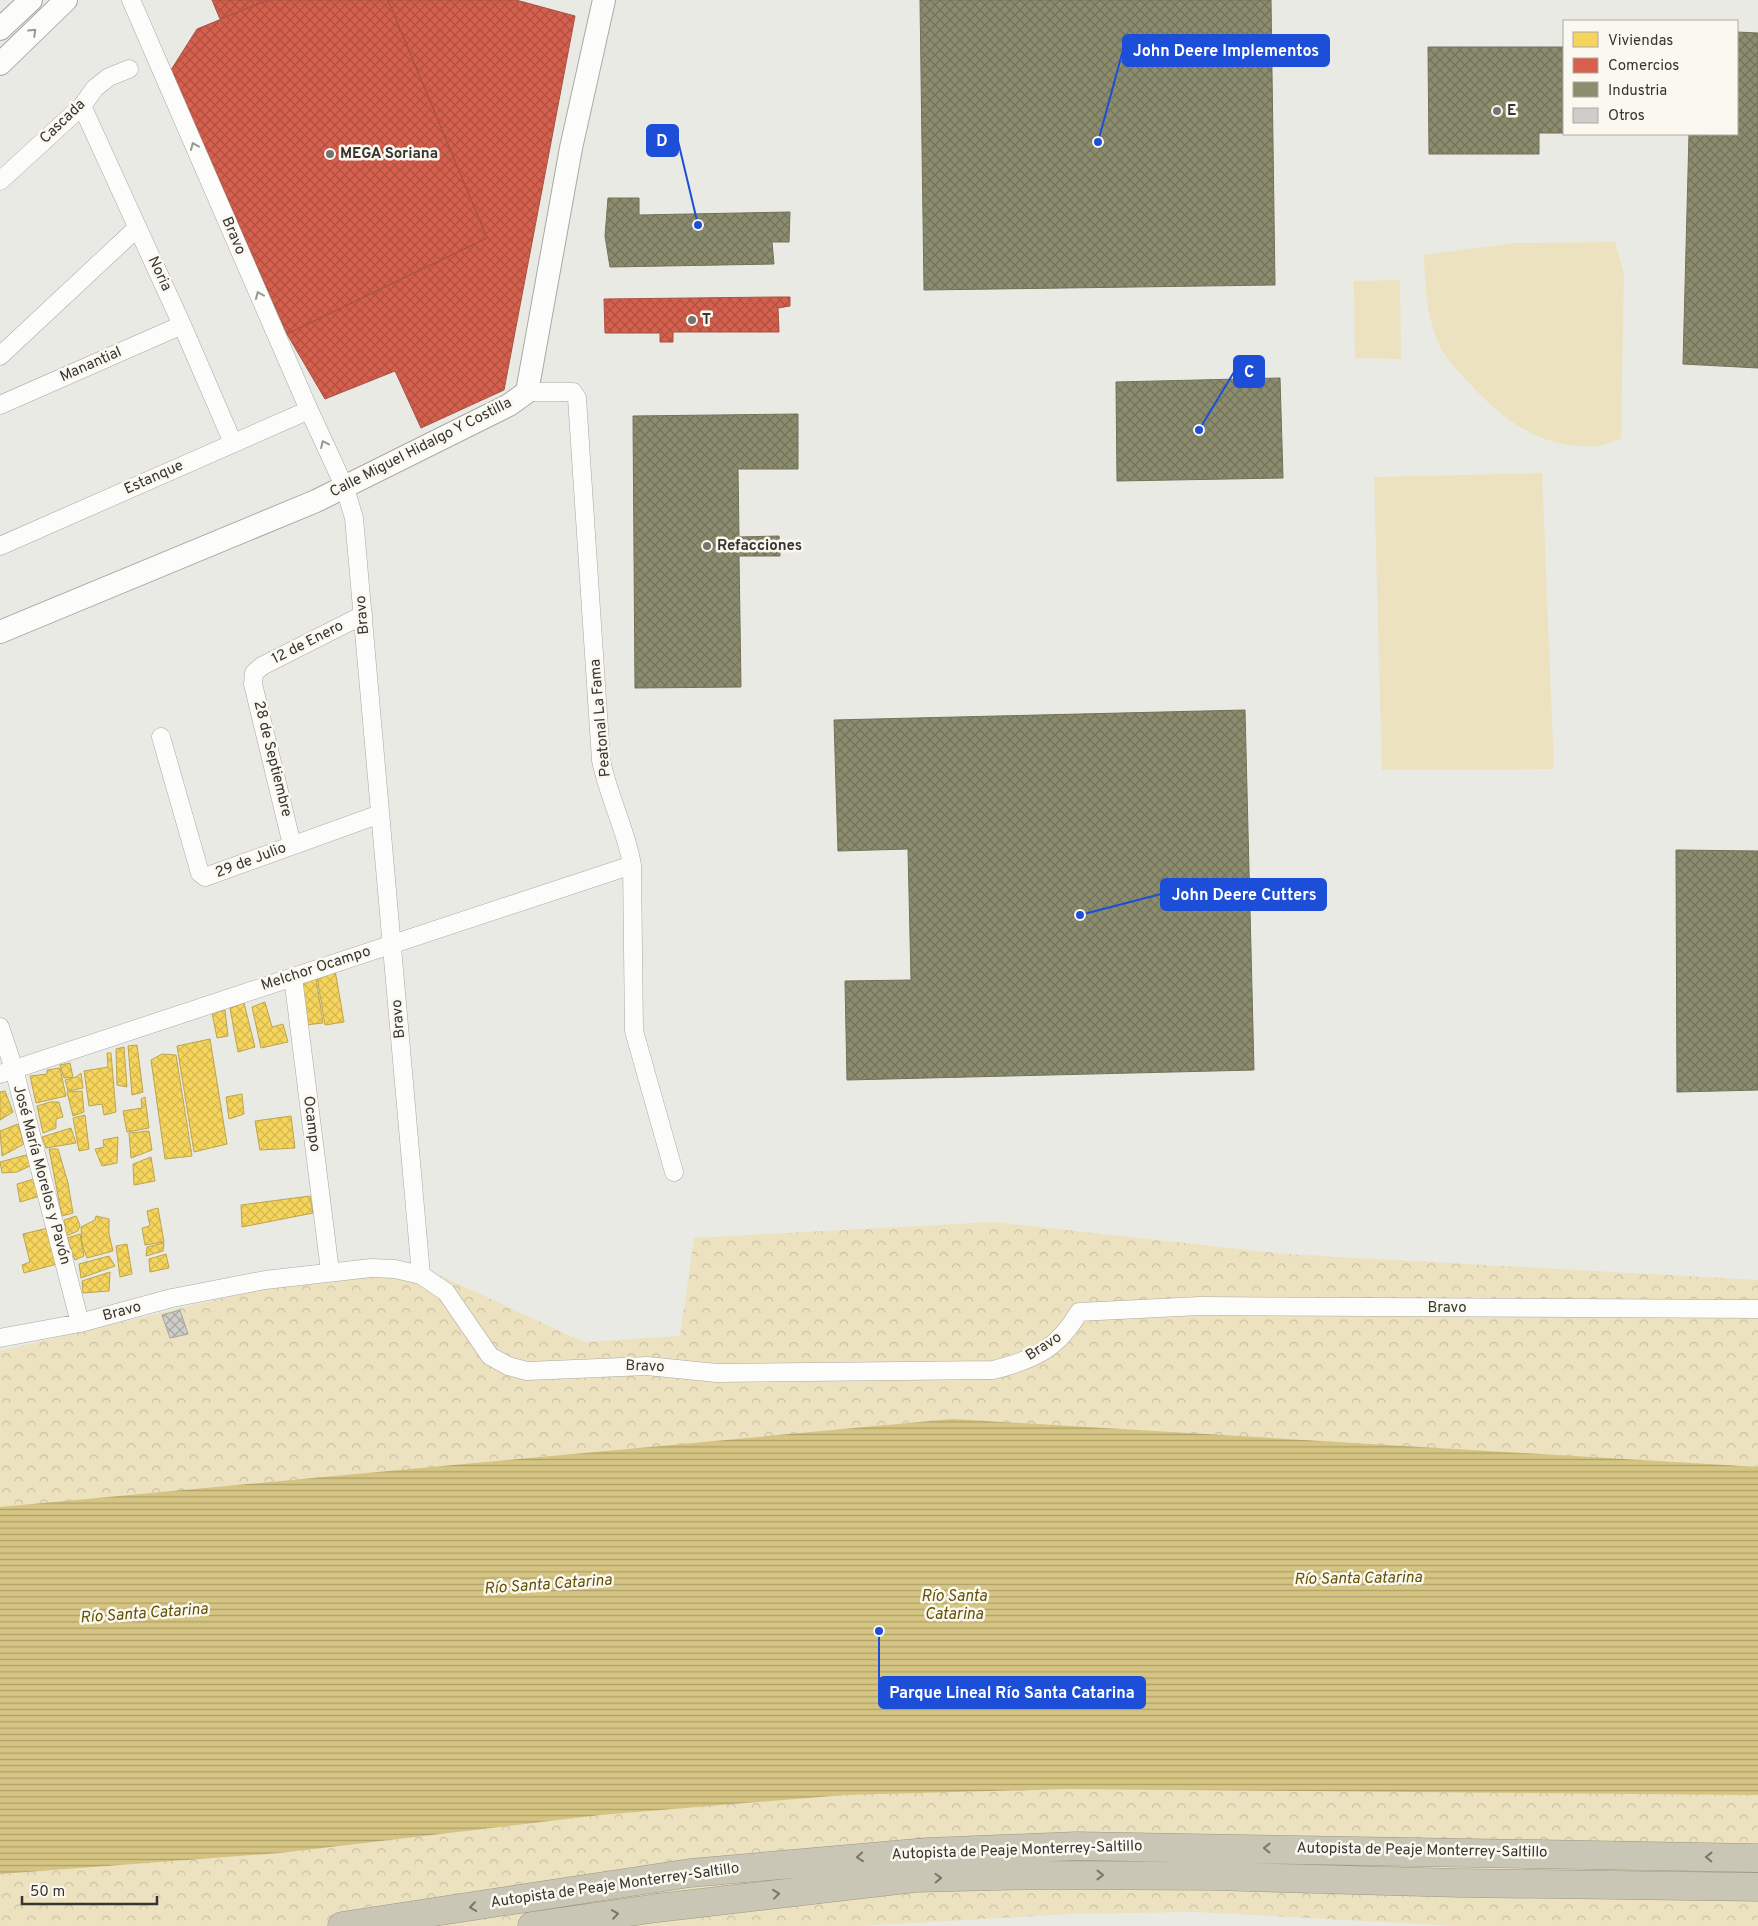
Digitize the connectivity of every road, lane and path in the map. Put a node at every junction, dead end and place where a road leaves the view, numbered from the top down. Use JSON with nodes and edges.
{"nodes":[{"id":1,"x":31,"y":0,"type":"edge"},
{"id":2,"x":66,"y":0,"type":"edge"},
{"id":3,"x":131,"y":0,"type":"edge"},
{"id":4,"x":604,"y":0,"type":"edge"},
{"id":5,"x":3,"y":20,"type":"edge"},
{"id":6,"x":0,"y":64,"type":"edge"},
{"id":7,"x":129,"y":69,"type":"dead end"},
{"id":8,"x":82,"y":106,"type":"junction"},
{"id":9,"x":0,"y":181,"type":"edge"},
{"id":10,"x":137,"y":228,"type":"junction"},
{"id":11,"x":182,"y":325,"type":"junction"},
{"id":12,"x":0,"y":356,"type":"edge"},
{"id":13,"x":527,"y":392,"type":"junction"},
{"id":14,"x":0,"y":405,"type":"edge"},
{"id":15,"x":309,"y":410,"type":"junction"},
{"id":16,"x":233,"y":443,"type":"junction"},
{"id":17,"x":345,"y":488,"type":"junction"},
{"id":18,"x":0,"y":546,"type":"edge"},
{"id":19,"x":363,"y":615,"type":"junction"},
{"id":20,"x":0,"y":632,"type":"edge"},
{"id":21,"x":254,"y":673,"type":"joint"},
{"id":22,"x":161,"y":737,"type":"dead end"},
{"id":23,"x":380,"y":814,"type":"junction"},
{"id":24,"x":292,"y":845,"type":"junction"},
{"id":25,"x":632,"y":865,"type":"junction"},
{"id":26,"x":392,"y":944,"type":"junction"},
{"id":27,"x":293,"y":977,"type":"junction"},
{"id":28,"x":0,"y":1027,"type":"edge"},
{"id":29,"x":7,"y":1072,"type":"edge"},
{"id":30,"x":674,"y":1172,"type":"dead end"},
{"id":31,"x":330,"y":1271,"type":"junction"},
{"id":32,"x":422,"y":1275,"type":"junction"},
{"id":33,"x":1758,"y":1309,"type":"edge"},
{"id":34,"x":80,"y":1323,"type":"junction"},
{"id":35,"x":0,"y":1338,"type":"edge"},
{"id":36,"x":1758,"y":1858,"type":"edge"},
{"id":37,"x":1758,"y":1887,"type":"edge"},
{"id":38,"x":342,"y":1926,"type":"edge"},
{"id":39,"x":532,"y":1926,"type":"edge"}],
"edges":[{"from":1,"to":5,"type":"street"},
{"from":6,"to":2,"type":"street","one_way":true},
{"from":15,"to":3,"type":"street","name":"Bravo","one_way":true},
{"from":4,"to":13,"type":"street","name":"Calle Miguel Hidalgo Y Costilla"},
{"from":7,"to":8,"type":"street","name":"Cascada"},
{"from":8,"to":9,"type":"street","name":"Cascada"},
{"from":8,"to":10,"type":"street","name":"Noria"},
{"from":10,"to":11,"type":"street","name":"Noria"},
{"from":10,"to":12,"type":"street"},
{"from":11,"to":14,"type":"street","name":"Manantial"},
{"from":11,"to":16,"type":"street","name":"Noria"},
{"from":13,"to":17,"type":"street","name":"Calle Miguel Hidalgo Y Costilla"},
{"from":13,"to":25,"type":"street","name":"Peatonal La Fama"},
{"from":15,"to":16,"type":"street","name":"Estanque"},
{"from":17,"to":15,"type":"street","name":"Bravo","one_way":true},
{"from":16,"to":18,"type":"street","name":"Estanque"},
{"from":17,"to":19,"type":"street","name":"Bravo"},
{"from":17,"to":20,"type":"street","name":"Calle Miguel Hidalgo Y Costilla"},
{"from":19,"to":21,"type":"street","name":"12 de Enero"},
{"from":19,"to":23,"type":"street","name":"Bravo"},
{"from":21,"to":24,"type":"street","name":"28 de Septiembre"},
{"from":22,"to":24,"type":"street","name":"29 de Julio"},
{"from":23,"to":24,"type":"street","name":"29 de Julio"},
{"from":23,"to":26,"type":"street","name":"Bravo"},
{"from":25,"to":26,"type":"street","name":"Melchor Ocampo"},
{"from":25,"to":30,"type":"street","name":"Peatonal La Fama"},
{"from":26,"to":27,"type":"street","name":"Melchor Ocampo"},
{"from":26,"to":32,"type":"street","name":"Bravo"},
{"from":27,"to":29,"type":"street","name":"Melchor Ocampo"},
{"from":27,"to":31,"type":"street","name":"Ocampo"},
{"from":28,"to":29,"type":"street","name":"José María Morelos y Pavón"},
{"from":29,"to":34,"type":"street","name":"José María Morelos y Pavón"},
{"from":31,"to":32,"type":"street","name":"Bravo"},
{"from":31,"to":34,"type":"street","name":"Bravo"},
{"from":32,"to":33,"type":"street","name":"Bravo"},
{"from":34,"to":35,"type":"street","name":"Bravo"},
{"from":36,"to":38,"type":"highway","name":"Autopista de Peaje Monterrey-Saltillo","one_way":true},
{"from":39,"to":37,"type":"highway","name":"Autopista de Peaje Monterrey-Saltillo","one_way":true}]}
